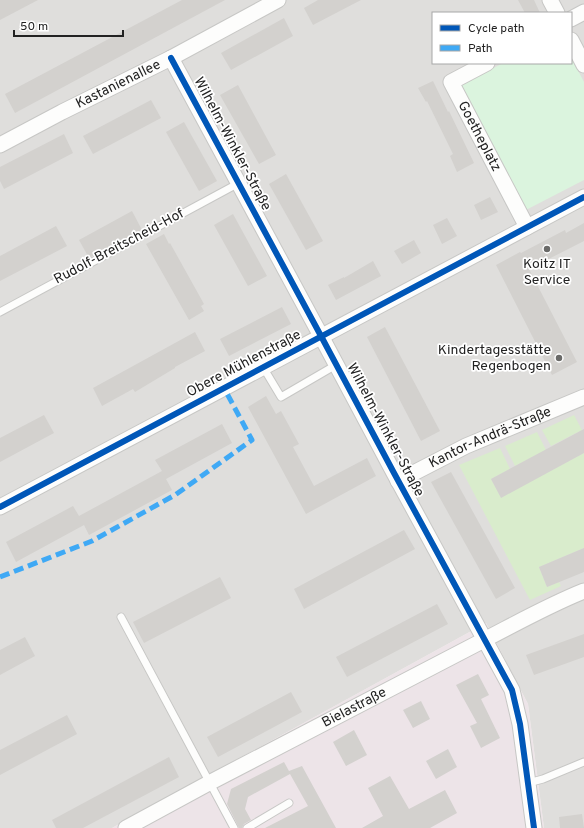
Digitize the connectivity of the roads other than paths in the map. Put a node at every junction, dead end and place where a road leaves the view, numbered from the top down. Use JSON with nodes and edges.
{"nodes":[{"id":1,"x":278,"y":0,"type":"edge"},
{"id":2,"x":550,"y":0,"type":"edge"},
{"id":3,"x":556,"y":12,"type":"edge"},
{"id":4,"x":584,"y":12,"type":"edge"},
{"id":5,"x":572,"y":18,"type":"edge"},
{"id":6,"x":572,"y":42,"type":"edge"},
{"id":7,"x":171,"y":58,"type":"junction"},
{"id":8,"x":485,"y":64,"type":"edge"},
{"id":9,"x":584,"y":65,"type":"edge"},
{"id":10,"x":0,"y":145,"type":"edge"},
{"id":11,"x":239,"y":183,"type":"junction"},
{"id":12,"x":584,"y":197,"type":"edge"},
{"id":13,"x":527,"y":227,"type":"junction"},
{"id":14,"x":0,"y":312,"type":"edge"},
{"id":15,"x":321,"y":336,"type":"junction"},
{"id":16,"x":336,"y":365,"type":"junction"},
{"id":17,"x":263,"y":367,"type":"junction"},
{"id":18,"x":584,"y":397,"type":"edge"},
{"id":19,"x":398,"y":481,"type":"junction"},
{"id":20,"x":0,"y":507,"type":"edge"},
{"id":21,"x":584,"y":591,"type":"edge"},
{"id":22,"x":121,"y":617,"type":"dead end"},
{"id":23,"x":484,"y":640,"type":"junction"},
{"id":24,"x":584,"y":762,"type":"edge"},
{"id":25,"x":210,"y":783,"type":"junction"},
{"id":26,"x":528,"y":783,"type":"junction"},
{"id":27,"x":288,"y":803,"type":"dead end"},
{"id":28,"x":126,"y":828,"type":"edge"},
{"id":29,"x":234,"y":828,"type":"edge"},
{"id":30,"x":247,"y":828,"type":"edge"},
{"id":31,"x":534,"y":828,"type":"edge"}],
"edges":[{"from":1,"to":7,"type":"street","name":"Kastanienallee"},
{"from":2,"to":3,"type":"street"},
{"from":4,"to":5,"type":"street"},
{"from":6,"to":9,"type":"street"},
{"from":7,"to":10,"type":"street","name":"Kastanienallee"},
{"from":7,"to":11,"type":"street","name":"Wilhelm-Winkler-Straße"},
{"from":8,"to":13,"type":"street","name":"Goetheplatz"},
{"from":11,"to":14,"type":"lane","name":"Rudolf-Breitscheid-Hof"},
{"from":11,"to":15,"type":"street","name":"Wilhelm-Winkler-Straße"},
{"from":12,"to":13,"type":"street","name":"Obere Mühlenstraße"},
{"from":13,"to":15,"type":"street","name":"Obere Mühlenstraße"},
{"from":15,"to":16,"type":"street","name":"Wilhelm-Winkler-Straße"},
{"from":15,"to":17,"type":"street","name":"Obere Mühlenstraße"},
{"from":16,"to":17,"type":"lane"},
{"from":16,"to":19,"type":"street","name":"Wilhelm-Winkler-Straße"},
{"from":17,"to":20,"type":"street","name":"Obere Mühlenstraße"},
{"from":18,"to":19,"type":"street","name":"Kantor-Andrä-Straße"},
{"from":19,"to":23,"type":"street","name":"Wilhelm-Winkler-Straße"},
{"from":21,"to":23,"type":"street","name":"Bielastraße"},
{"from":22,"to":25,"type":"lane"},
{"from":23,"to":25,"type":"street","name":"Bielastraße"},
{"from":23,"to":26,"type":"street","name":"Wilhelm-Winkler-Straße"},
{"from":24,"to":26,"type":"lane"},
{"from":25,"to":28,"type":"street","name":"Bielastraße"},
{"from":25,"to":29,"type":"lane"},
{"from":26,"to":31,"type":"street","name":"Wilhelm-Winkler-Straße"},
{"from":27,"to":30,"type":"lane"}]}
